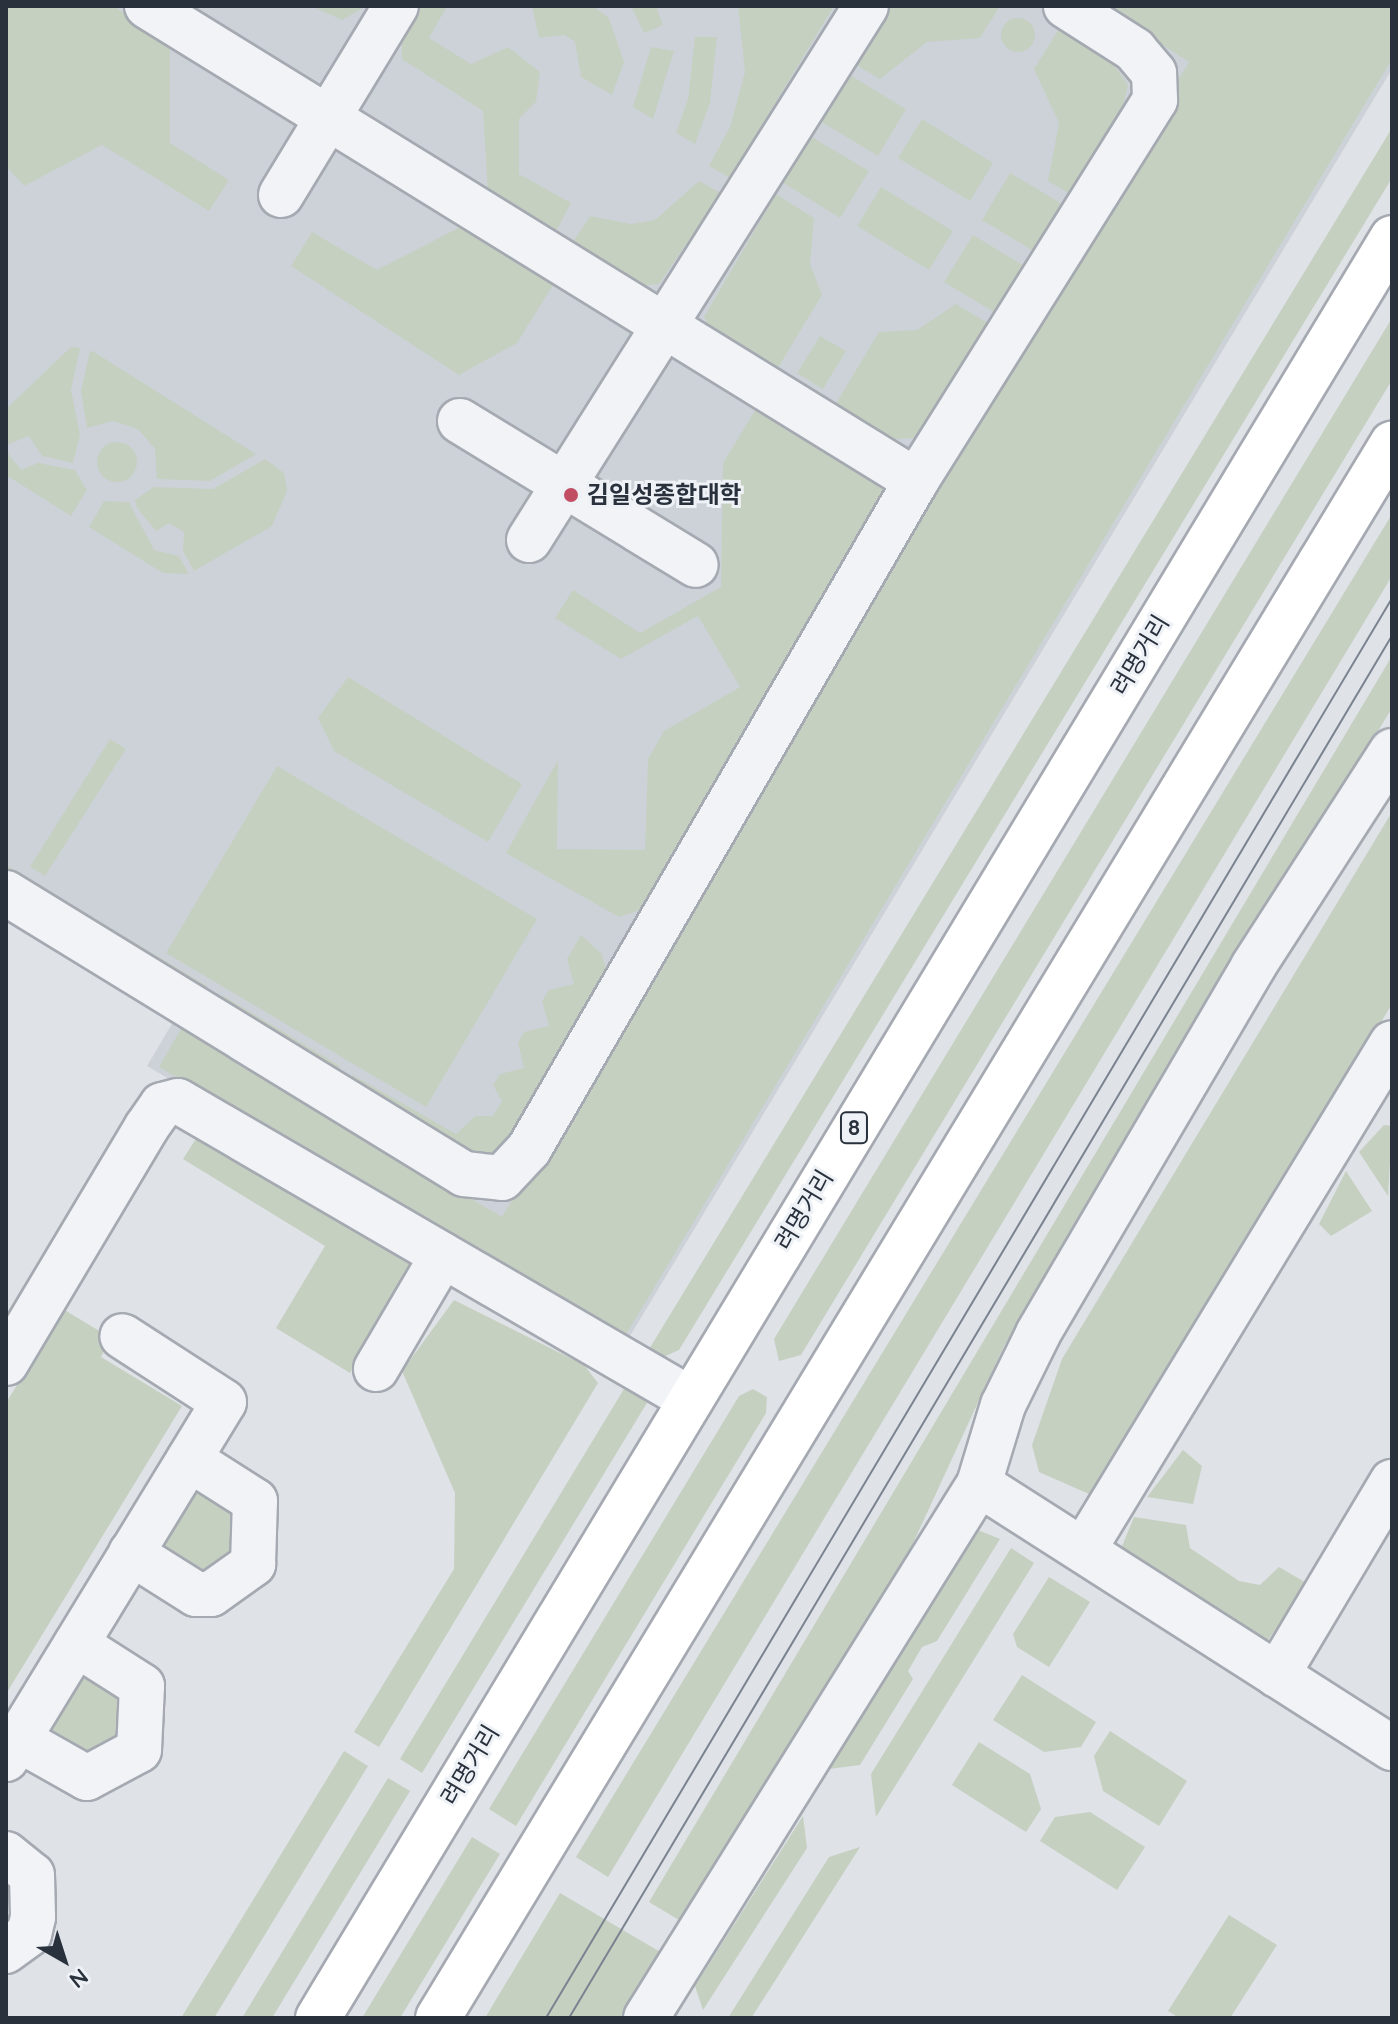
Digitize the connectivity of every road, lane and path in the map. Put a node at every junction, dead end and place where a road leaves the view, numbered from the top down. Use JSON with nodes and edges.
{"nodes":[{"id":1,"x":147,"y":6,"type":"edge"},
{"id":2,"x":396,"y":6,"type":"edge"},
{"id":3,"x":866,"y":6,"type":"edge"},
{"id":4,"x":1066,"y":6,"type":"edge"},
{"id":5,"x":330,"y":114,"type":"junction"},
{"id":6,"x":281,"y":195,"type":"dead end"},
{"id":7,"x":1392,"y":238,"type":"edge"},
{"id":8,"x":666,"y":322,"type":"junction"},
{"id":9,"x":460,"y":421,"type":"dead end"},
{"id":10,"x":1392,"y":444,"type":"edge"},
{"id":11,"x":916,"y":481,"type":"junction"},
{"id":12,"x":564,"y":484,"type":"junction"},
{"id":13,"x":529,"y":540,"type":"dead end"},
{"id":14,"x":696,"y":565,"type":"dead end"},
{"id":15,"x":1392,"y":751,"type":"edge"},
{"id":16,"x":6,"y":893,"type":"edge"},
{"id":17,"x":1392,"y":1043,"type":"edge"},
{"id":18,"x":1379,"y":1093,"type":"edge"},
{"id":19,"x":443,"y":1255,"type":"junction"},
{"id":20,"x":122,"y":1336,"type":"dead end"},
{"id":21,"x":6,"y":1363,"type":"edge"},
{"id":22,"x":376,"y":1369,"type":"dead end"},
{"id":23,"x":690,"y":1399,"type":"junction"},
{"id":24,"x":189,"y":1459,"type":"junction"},
{"id":25,"x":1392,"y":1482,"type":"edge"},
{"id":26,"x":979,"y":1484,"type":"junction"},
{"id":27,"x":1084,"y":1549,"type":"junction"},
{"id":28,"x":131,"y":1553,"type":"junction"},
{"id":29,"x":76,"y":1644,"type":"junction"},
{"id":30,"x":1277,"y":1675,"type":"junction"},
{"id":31,"x":1392,"y":1748,"type":"edge"},
{"id":32,"x":12,"y":1749,"type":"edge"},
{"id":33,"x":6,"y":1854,"type":"edge"},
{"id":34,"x":6,"y":1951,"type":"edge"},
{"id":35,"x":660,"y":2013,"type":"edge"},
{"id":36,"x":318,"y":2018,"type":"edge"},
{"id":37,"x":438,"y":2018,"type":"edge"}],
"edges":[{"from":1,"to":5,"type":"street"},
{"from":2,"to":5,"type":"street"},
{"from":3,"to":8,"type":"street"},
{"from":4,"to":11,"type":"street"},
{"from":5,"to":6,"type":"street"},
{"from":5,"to":8,"type":"street"},
{"from":7,"to":23,"type":"highway","name":"려명거리","number":"8"},
{"from":8,"to":11,"type":"street"},
{"from":8,"to":12,"type":"street"},
{"from":9,"to":12,"type":"street"},
{"from":10,"to":37,"type":"highway"},
{"from":11,"to":16,"type":"street"},
{"from":12,"to":13,"type":"street"},
{"from":12,"to":14,"type":"street"},
{"from":15,"to":26,"type":"street"},
{"from":17,"to":18,"type":"street"},
{"from":18,"to":27,"type":"street"},
{"from":19,"to":21,"type":"street"},
{"from":19,"to":22,"type":"street"},
{"from":19,"to":23,"type":"street"},
{"from":20,"to":24,"type":"street"},
{"from":23,"to":36,"type":"highway","name":"려명거리","number":"8"},
{"from":24,"to":28,"type":"street"},
{"from":24,"to":28,"type":"street"},
{"from":25,"to":30,"type":"street"},
{"from":26,"to":27,"type":"street"},
{"from":26,"to":35,"type":"street"},
{"from":27,"to":30,"type":"street"},
{"from":28,"to":29,"type":"street"},
{"from":29,"to":32,"type":"street"},
{"from":29,"to":32,"type":"street"},
{"from":30,"to":31,"type":"street"},
{"from":33,"to":34,"type":"street"}]}
